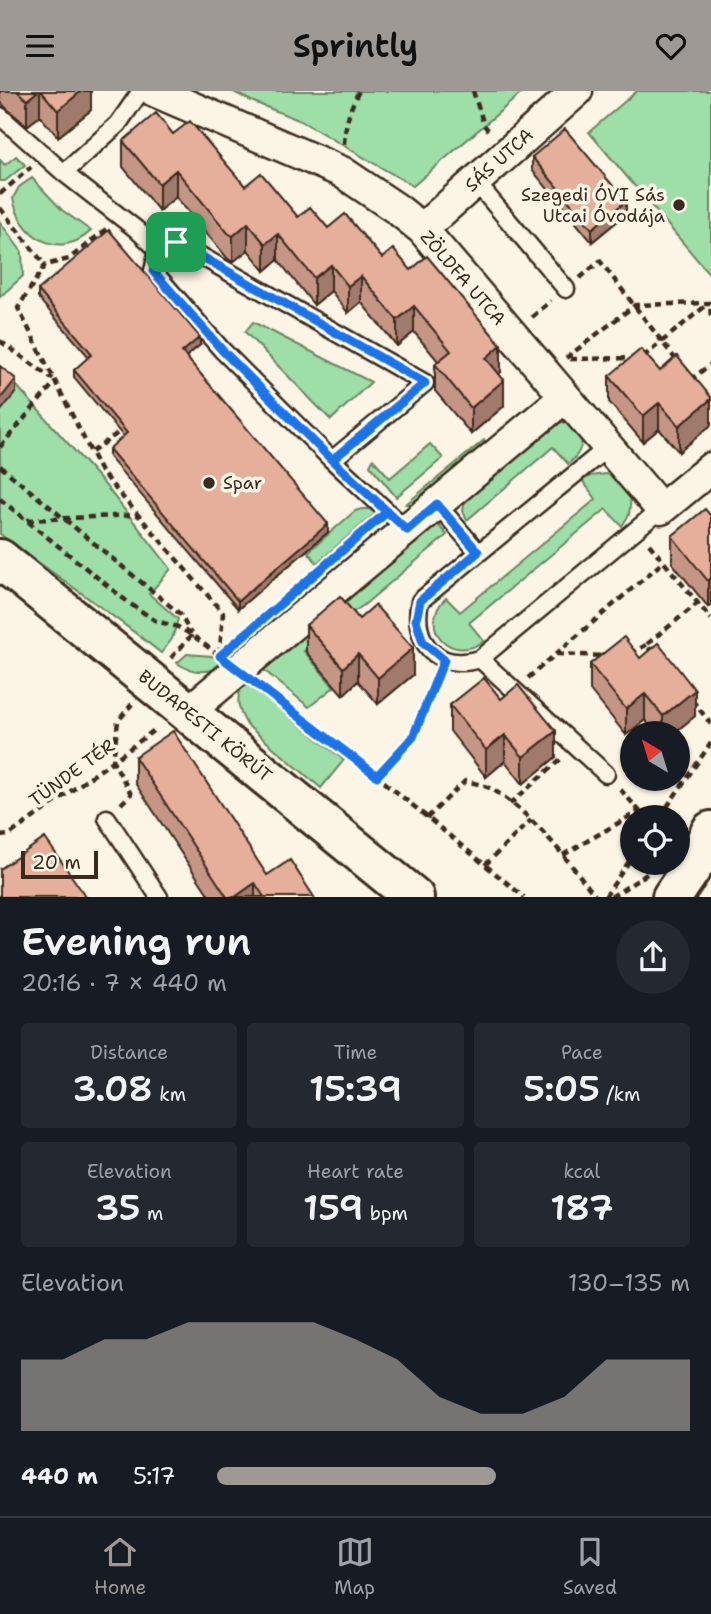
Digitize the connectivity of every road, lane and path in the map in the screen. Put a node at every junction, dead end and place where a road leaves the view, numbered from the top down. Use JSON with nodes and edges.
{"nodes":[{"id":1,"x":141,"y":91,"type":"edge"},
{"id":2,"x":154,"y":91,"type":"edge"},
{"id":3,"x":359,"y":91,"type":"edge"},
{"id":4,"x":473,"y":91,"type":"edge"},
{"id":5,"x":577,"y":91,"type":"edge"},
{"id":6,"x":0,"y":117,"type":"edge"},
{"id":7,"x":488,"y":130,"type":"dead end"},
{"id":8,"x":43,"y":155,"type":"junction"},
{"id":9,"x":342,"y":172,"type":"junction"},
{"id":10,"x":64,"y":173,"type":"junction"},
{"id":11,"x":475,"y":181,"type":"junction"},
{"id":12,"x":0,"y":194,"type":"edge"},
{"id":13,"x":0,"y":208,"type":"edge"},
{"id":14,"x":120,"y":218,"type":"junction"},
{"id":15,"x":422,"y":229,"type":"junction"},
{"id":16,"x":158,"y":250,"type":"junction"},
{"id":17,"x":45,"y":265,"type":"junction"},
{"id":18,"x":566,"y":289,"type":"junction"},
{"id":19,"x":710,"y":302,"type":"edge"},
{"id":20,"x":635,"y":305,"type":"junction"},
{"id":21,"x":532,"y":317,"type":"dead end"},
{"id":22,"x":711,"y":320,"type":"edge"},
{"id":23,"x":0,"y":341,"type":"edge"},
{"id":24,"x":664,"y":341,"type":"junction"},
{"id":25,"x":711,"y":364,"type":"edge"},
{"id":26,"x":690,"y":380,"type":"junction"},
{"id":27,"x":56,"y":381,"type":"junction"},
{"id":28,"x":697,"y":390,"type":"edge"},
{"id":29,"x":565,"y":397,"type":"junction"},
{"id":30,"x":124,"y":429,"type":"edge"},
{"id":31,"x":0,"y":447,"type":"edge"},
{"id":32,"x":607,"y":448,"type":"junction"},
{"id":33,"x":92,"y":452,"type":"junction"},
{"id":34,"x":332,"y":460,"type":"junction"},
{"id":35,"x":0,"y":466,"type":"edge"},
{"id":36,"x":711,"y":468,"type":"edge"},
{"id":37,"x":0,"y":499,"type":"edge"},
{"id":38,"x":437,"y":504,"type":"junction"},
{"id":39,"x":662,"y":509,"type":"junction"},
{"id":40,"x":137,"y":515,"type":"junction"},
{"id":41,"x":63,"y":517,"type":"junction"},
{"id":42,"x":26,"y":520,"type":"junction"},
{"id":43,"x":637,"y":529,"type":"junction"},
{"id":44,"x":407,"y":530,"type":"junction"},
{"id":45,"x":478,"y":552,"type":"junction"},
{"id":46,"x":0,"y":559,"type":"edge"},
{"id":47,"x":663,"y":562,"type":"junction"},
{"id":48,"x":698,"y":603,"type":"junction"},
{"id":49,"x":711,"y":619,"type":"edge"},
{"id":50,"x":191,"y":635,"type":"junction"},
{"id":51,"x":646,"y":646,"type":"junction"},
{"id":52,"x":556,"y":654,"type":"junction"},
{"id":53,"x":654,"y":655,"type":"edge"},
{"id":54,"x":610,"y":656,"type":"edge"},
{"id":55,"x":624,"y":657,"type":"edge"},
{"id":56,"x":229,"y":658,"type":"junction"},
{"id":57,"x":480,"y":659,"type":"junction"},
{"id":58,"x":444,"y":660,"type":"junction"},
{"id":59,"x":514,"y":691,"type":"junction"},
{"id":60,"x":687,"y":695,"type":"edge"},
{"id":61,"x":131,"y":705,"type":"dead end"},
{"id":62,"x":173,"y":719,"type":"junction"},
{"id":63,"x":711,"y":724,"type":"edge"},
{"id":64,"x":711,"y":743,"type":"edge"},
{"id":65,"x":576,"y":746,"type":"junction"},
{"id":66,"x":113,"y":761,"type":"junction"},
{"id":67,"x":606,"y":774,"type":"joint"},
{"id":68,"x":377,"y":776,"type":"junction"},
{"id":69,"x":510,"y":804,"type":"junction"},
{"id":70,"x":634,"y":805,"type":"edge"},
{"id":71,"x":668,"y":805,"type":"edge"},
{"id":72,"x":107,"y":818,"type":"joint"},
{"id":73,"x":427,"y":818,"type":"junction"},
{"id":74,"x":531,"y":820,"type":"junction"},
{"id":75,"x":711,"y":820,"type":"edge"},
{"id":76,"x":620,"y":822,"type":"edge"},
{"id":77,"x":711,"y":831,"type":"edge"},
{"id":78,"x":0,"y":836,"type":"edge"},
{"id":79,"x":564,"y":855,"type":"junction"},
{"id":80,"x":485,"y":865,"type":"junction"},
{"id":81,"x":620,"y":875,"type":"edge"},
{"id":82,"x":665,"y":877,"type":"edge"},
{"id":83,"x":518,"y":894,"type":"edge"},
{"id":84,"x":412,"y":896,"type":"edge"},
{"id":85,"x":159,"y":897,"type":"edge"},
{"id":86,"x":524,"y":897,"type":"edge"},
{"id":87,"x":596,"y":897,"type":"edge"},
{"id":88,"x":605,"y":897,"type":"edge"},
{"id":89,"x":611,"y":897,"type":"edge"}],
"edges":[{"from":1,"to":10,"type":"lane"},
{"from":2,"to":9,"type":"street","name":"ZÖLDFA UTCA"},
{"from":3,"to":9,"type":"path"},
{"from":4,"to":7,"type":"path"},
{"from":5,"to":11,"type":"street","name":"SÁS UTCA"},
{"from":6,"to":8,"type":"lane"},
{"from":8,"to":10,"type":"lane"},
{"from":8,"to":12,"type":"path"},
{"from":9,"to":15,"type":"street","name":"ZÖLDFA UTCA"},
{"from":10,"to":14,"type":"lane"},
{"from":11,"to":15,"type":"street","name":"SÁS UTCA"},
{"from":11,"to":18,"type":"lane"},
{"from":13,"to":17,"type":"path"},
{"from":14,"to":16,"type":"lane"},
{"from":14,"to":17,"type":"path"},
{"from":15,"to":29,"type":"street","name":"ZÖLDFA UTCA"},
{"from":16,"to":34,"type":"lane"},
{"from":16,"to":34,"type":"lane"},
{"from":17,"to":27,"type":"path"},
{"from":18,"to":20,"type":"path"},
{"from":18,"to":21,"type":"path"},
{"from":19,"to":20,"type":"path"},
{"from":19,"to":22,"type":"path"},
{"from":19,"to":24,"type":"path"},
{"from":20,"to":24,"type":"path"},
{"from":20,"to":24,"type":"path"},
{"from":23,"to":27,"type":"path"},
{"from":24,"to":26,"type":"path"},
{"from":25,"to":26,"type":"path"},
{"from":26,"to":28,"type":"path"},
{"from":27,"to":31,"type":"path"},
{"from":27,"to":33,"type":"path"},
{"from":29,"to":32,"type":"street","name":"ZÖLDFA UTCA"},
{"from":29,"to":38,"type":"street"},
{"from":30,"to":33,"type":"path"},
{"from":32,"to":39,"type":"street","name":"ZÖLDFA UTCA"},
{"from":32,"to":45,"type":"lane"},
{"from":33,"to":40,"type":"path"},
{"from":34,"to":44,"type":"lane"},
{"from":35,"to":41,"type":"path"},
{"from":36,"to":39,"type":"street"},
{"from":37,"to":42,"type":"path"},
{"from":38,"to":44,"type":"street"},
{"from":38,"to":45,"type":"lane"},
{"from":39,"to":43,"type":"lane"},
{"from":40,"to":41,"type":"path"},
{"from":40,"to":56,"type":"path"},
{"from":41,"to":42,"type":"path"},
{"from":41,"to":50,"type":"path"},
{"from":42,"to":50,"type":"path"},
{"from":43,"to":47,"type":"path"},
{"from":43,"to":57,"type":"lane"},
{"from":44,"to":56,"type":"street"},
{"from":45,"to":58,"type":"lane"},
{"from":46,"to":62,"type":"street","name":"BUDAPESTI KÖRÚT"},
{"from":47,"to":48,"type":"path"},
{"from":47,"to":52,"type":"path"},
{"from":48,"to":49,"type":"path"},
{"from":48,"to":51,"type":"path"},
{"from":50,"to":56,"type":"path"},
{"from":51,"to":53,"type":"path"},
{"from":51,"to":55,"type":"path"},
{"from":52,"to":54,"type":"path"},
{"from":52,"to":59,"type":"path"},
{"from":56,"to":62,"type":"street"},
{"from":56,"to":68,"type":"path"},
{"from":57,"to":58,"type":"lane"},
{"from":57,"to":59,"type":"lane"},
{"from":58,"to":68,"type":"path"},
{"from":59,"to":65,"type":"lane"},
{"from":60,"to":63,"type":"path"},
{"from":61,"to":66,"type":"path"},
{"from":62,"to":66,"type":"path","name":"TÜNDE TÉR"},
{"from":62,"to":84,"type":"street","name":"BUDAPESTI KÖRÚT"},
{"from":64,"to":71,"type":"path"},
{"from":65,"to":67,"type":"lane"},
{"from":65,"to":69,"type":"path"},
{"from":66,"to":72,"type":"path"},
{"from":66,"to":78,"type":"path","name":"TÜNDE TÉR"},
{"from":67,"to":70,"type":"path"},
{"from":68,"to":73,"type":"path"},
{"from":69,"to":73,"type":"path"},
{"from":69,"to":74,"type":"path"},
{"from":72,"to":85,"type":"lane"},
{"from":73,"to":80,"type":"path"},
{"from":74,"to":79,"type":"path"},
{"from":74,"to":80,"type":"path"},
{"from":75,"to":82,"type":"street"},
{"from":76,"to":79,"type":"path"},
{"from":77,"to":82,"type":"street"},
{"from":79,"to":87,"type":"path"},
{"from":80,"to":83,"type":"path"},
{"from":81,"to":88,"type":"path"},
{"from":82,"to":89,"type":"path"},
{"from":83,"to":86,"type":"path"}]}
